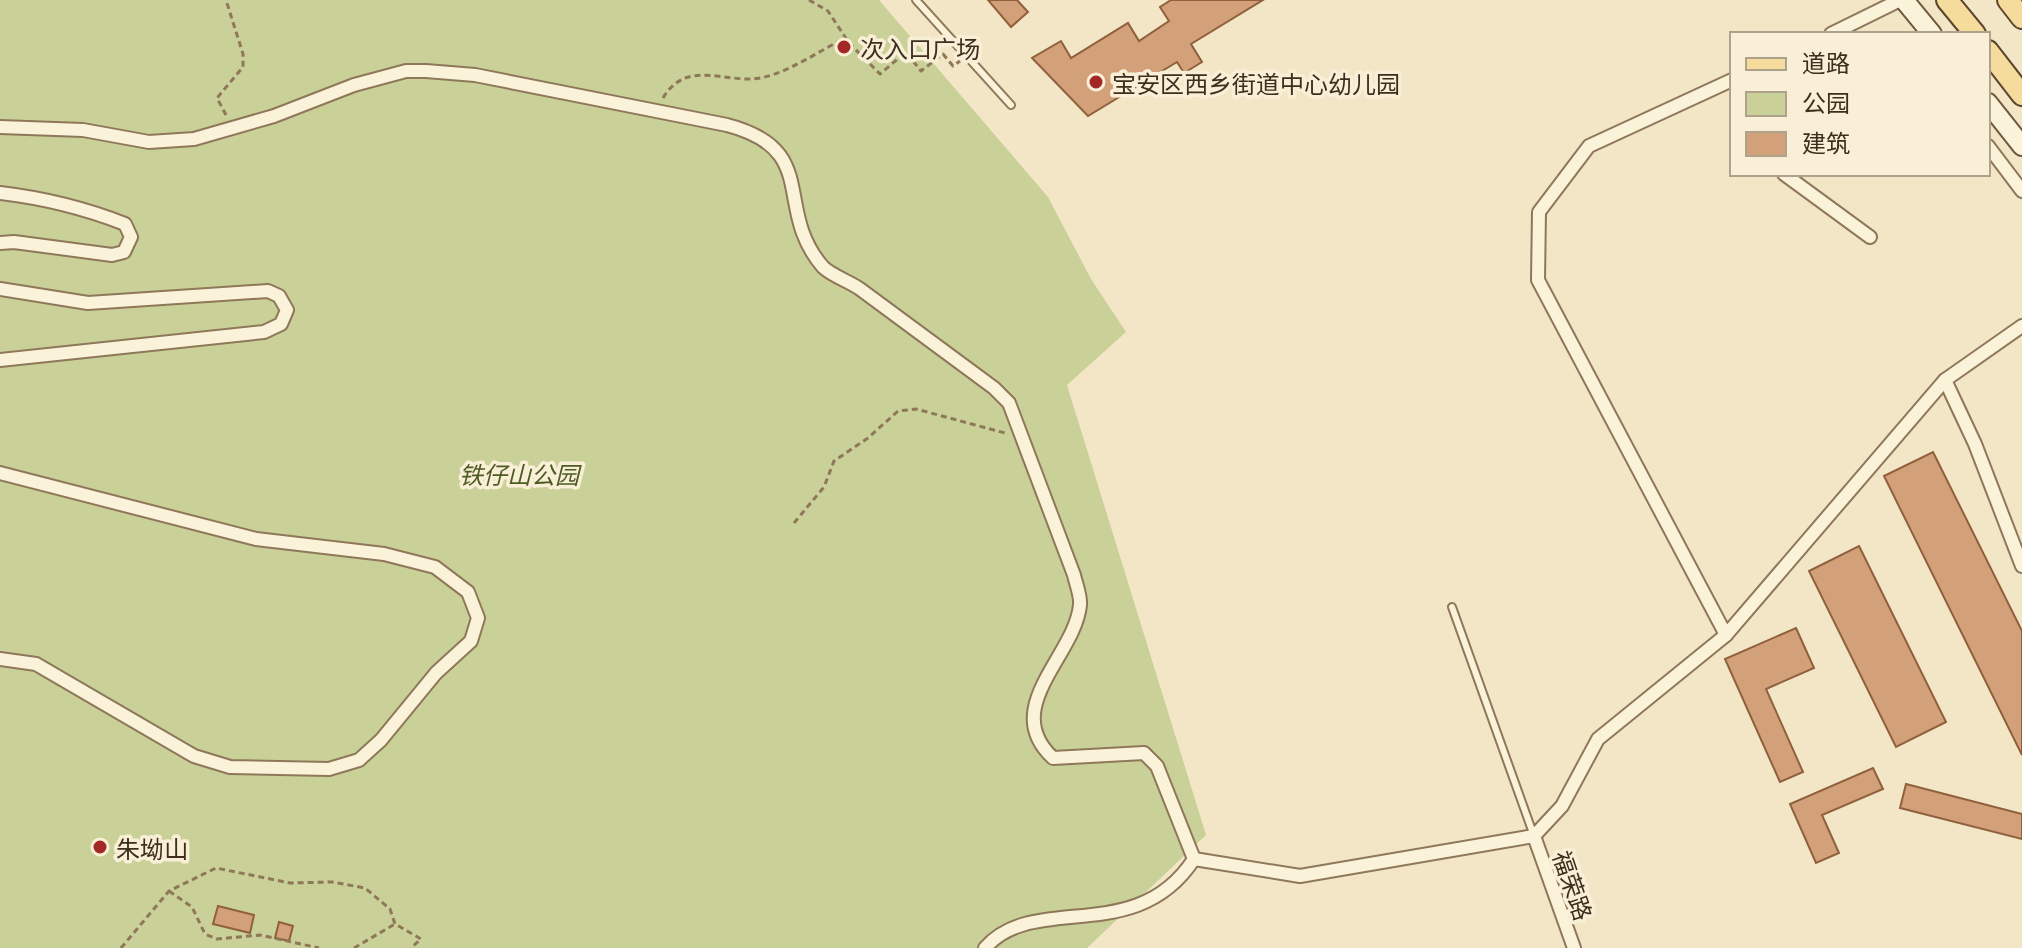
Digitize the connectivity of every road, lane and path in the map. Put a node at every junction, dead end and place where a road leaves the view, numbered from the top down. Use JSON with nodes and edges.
{"nodes":[{"id":1,"x":226,"y":0,"type":"edge"},
{"id":2,"x":809,"y":0,"type":"edge"},
{"id":3,"x":916,"y":0,"type":"edge"},
{"id":4,"x":1902,"y":0,"type":"edge"},
{"id":5,"x":1947,"y":0,"type":"edge"},
{"id":6,"x":2008,"y":0,"type":"edge"},
{"id":7,"x":2022,"y":18,"type":"edge"},
{"id":8,"x":1835,"y":32,"type":"edge"},
{"id":9,"x":1930,"y":32,"type":"edge"},
{"id":10,"x":1973,"y":32,"type":"edge"},
{"id":11,"x":845,"y":38,"type":"junction"},
{"id":12,"x":1990,"y":54,"type":"edge"},
{"id":13,"x":966,"y":56,"type":"junction"},
{"id":14,"x":1730,"y":81,"type":"edge"},
{"id":15,"x":2022,"y":95,"type":"edge"},
{"id":16,"x":1011,"y":105,"type":"dead end"},
{"id":17,"x":1990,"y":106,"type":"edge"},
{"id":18,"x":656,"y":112,"type":"junction"},
{"id":19,"x":231,"y":126,"type":"junction"},
{"id":20,"x":0,"y":127,"type":"edge"},
{"id":21,"x":2022,"y":146,"type":"edge"},
{"id":22,"x":1990,"y":149,"type":"edge"},
{"id":23,"x":1787,"y":176,"type":"edge"},
{"id":24,"x":2022,"y":191,"type":"edge"},
{"id":25,"x":0,"y":193,"type":"edge"},
{"id":26,"x":1870,"y":237,"type":"dead end"},
{"id":27,"x":0,"y":243,"type":"edge"},
{"id":28,"x":0,"y":289,"type":"edge"},
{"id":29,"x":2022,"y":326,"type":"edge"},
{"id":30,"x":0,"y":360,"type":"edge"},
{"id":31,"x":1945,"y":380,"type":"junction"},
{"id":32,"x":1021,"y":435,"type":"junction"},
{"id":33,"x":0,"y":473,"type":"edge"},
{"id":34,"x":794,"y":523,"type":"dead end"},
{"id":35,"x":2022,"y":566,"type":"edge"},
{"id":36,"x":1452,"y":607,"type":"dead end"},
{"id":37,"x":1726,"y":635,"type":"junction"},
{"id":38,"x":0,"y":659,"type":"edge"},
{"id":39,"x":1534,"y":836,"type":"junction"},
{"id":40,"x":1194,"y":859,"type":"junction"},
{"id":41,"x":169,"y":891,"type":"junction"},
{"id":42,"x":1143,"y":917,"type":"dead end"},
{"id":43,"x":395,"y":924,"type":"junction"},
{"id":44,"x":1121,"y":924,"type":"dead end"},
{"id":45,"x":121,"y":948,"type":"edge"},
{"id":46,"x":319,"y":948,"type":"edge"},
{"id":47,"x":354,"y":948,"type":"edge"},
{"id":48,"x":411,"y":948,"type":"edge"},
{"id":49,"x":985,"y":948,"type":"edge"},
{"id":50,"x":1574,"y":948,"type":"edge"}],
"edges":[{"from":1,"to":19,"type":"path"},
{"from":2,"to":11,"type":"path"},
{"from":3,"to":13,"type":"lane"},
{"from":4,"to":8,"type":"street"},
{"from":4,"to":9,"type":"main road"},
{"from":5,"to":10,"type":"main road"},
{"from":6,"to":7,"type":"main road"},
{"from":11,"to":13,"type":"path"},
{"from":11,"to":18,"type":"path"},
{"from":12,"to":15,"type":"main road"},
{"from":13,"to":16,"type":"lane"},
{"from":14,"to":37,"type":"street"},
{"from":17,"to":21,"type":"main road"},
{"from":18,"to":19,"type":"street"},
{"from":18,"to":32,"type":"street"},
{"from":19,"to":20,"type":"street"},
{"from":22,"to":24,"type":"street"},
{"from":23,"to":26,"type":"street"},
{"from":25,"to":27,"type":"street"},
{"from":28,"to":30,"type":"street"},
{"from":29,"to":31,"type":"street"},
{"from":31,"to":35,"type":"street"},
{"from":31,"to":37,"type":"street"},
{"from":32,"to":34,"type":"path"},
{"from":32,"to":40,"type":"street"},
{"from":33,"to":38,"type":"street"},
{"from":36,"to":39,"type":"lane"},
{"from":37,"to":39,"type":"street"},
{"from":39,"to":40,"type":"street"},
{"from":39,"to":50,"type":"street","name":"福荣路"},
{"from":40,"to":42,"type":"street"},
{"from":41,"to":43,"type":"path"},
{"from":41,"to":45,"type":"path"},
{"from":41,"to":46,"type":"path"},
{"from":43,"to":47,"type":"path"},
{"from":43,"to":48,"type":"path"},
{"from":44,"to":49,"type":"street"}]}
